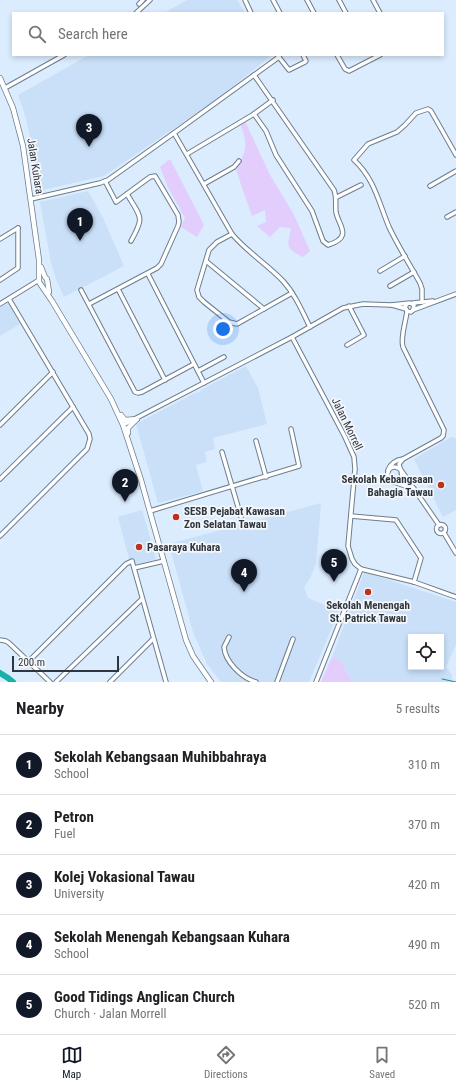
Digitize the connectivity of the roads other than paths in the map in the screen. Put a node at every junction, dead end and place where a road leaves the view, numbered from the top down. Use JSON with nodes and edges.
{"nodes":[{"id":1,"x":143,"y":0,"type":"edge"},
{"id":2,"x":150,"y":0,"type":"edge"},
{"id":3,"x":245,"y":0,"type":"edge"},
{"id":4,"x":273,"y":0,"type":"edge"},
{"id":5,"x":307,"y":0,"type":"edge"},
{"id":6,"x":339,"y":0,"type":"edge"},
{"id":7,"x":373,"y":0,"type":"edge"},
{"id":8,"x":139,"y":4,"type":"dead end"},
{"id":9,"x":137,"y":12,"type":"edge"},
{"id":10,"x":251,"y":12,"type":"edge"},
{"id":11,"x":279,"y":12,"type":"edge"},
{"id":12,"x":313,"y":12,"type":"edge"},
{"id":13,"x":345,"y":12,"type":"edge"},
{"id":14,"x":379,"y":12,"type":"edge"},
{"id":15,"x":62,"y":56,"type":"edge"},
{"id":16,"x":278,"y":56,"type":"edge"},
{"id":17,"x":304,"y":56,"type":"edge"},
{"id":18,"x":338,"y":56,"type":"edge"},
{"id":19,"x":370,"y":56,"type":"edge"},
{"id":20,"x":378,"y":56,"type":"edge"},
{"id":21,"x":372,"y":59,"type":"junction"},
{"id":22,"x":254,"y":75,"type":"junction"},
{"id":23,"x":0,"y":78,"type":"edge"},
{"id":24,"x":5,"y":88,"type":"junction"},
{"id":25,"x":273,"y":100,"type":"junction"},
{"id":26,"x":254,"y":114,"type":"junction"},
{"id":27,"x":174,"y":134,"type":"junction"},
{"id":28,"x":455,"y":152,"type":"edge"},
{"id":29,"x":187,"y":154,"type":"junction"},
{"id":30,"x":239,"y":162,"type":"dead end"},
{"id":31,"x":456,"y":171,"type":"edge"},
{"id":32,"x":105,"y":181,"type":"junction"},
{"id":33,"x":204,"y":184,"type":"junction"},
{"id":34,"x":361,"y":184,"type":"dead end"},
{"id":35,"x":430,"y":186,"type":"dead end"},
{"id":36,"x":127,"y":194,"type":"junction"},
{"id":37,"x":337,"y":197,"type":"junction"},
{"id":38,"x":31,"y":199,"type":"junction"},
{"id":39,"x":456,"y":212,"type":"edge"},
{"id":40,"x":447,"y":217,"type":"dead end"},
{"id":41,"x":232,"y":234,"type":"junction"},
{"id":42,"x":0,"y":239,"type":"edge"},
{"id":43,"x":131,"y":241,"type":"dead end"},
{"id":44,"x":405,"y":256,"type":"junction"},
{"id":45,"x":206,"y":261,"type":"junction"},
{"id":46,"x":380,"y":271,"type":"dead end"},
{"id":47,"x":414,"y":272,"type":"junction"},
{"id":48,"x":148,"y":274,"type":"junction"},
{"id":49,"x":0,"y":280,"type":"edge"},
{"id":50,"x":42,"y":281,"type":"junction"},
{"id":51,"x":390,"y":286,"type":"dead end"},
{"id":52,"x":118,"y":289,"type":"junction"},
{"id":53,"x":81,"y":290,"type":"dead end"},
{"id":54,"x":292,"y":293,"type":"junction"},
{"id":55,"x":456,"y":294,"type":"edge"},
{"id":56,"x":9,"y":299,"type":"junction"},
{"id":57,"x":440,"y":300,"type":"junction"},
{"id":58,"x":422,"y":302,"type":"junction"},
{"id":59,"x":413,"y":303,"type":"junction"},
{"id":60,"x":0,"y":304,"type":"edge"},
{"id":61,"x":89,"y":304,"type":"junction"},
{"id":62,"x":391,"y":304,"type":"junction"},
{"id":63,"x":407,"y":304,"type":"junction"},
{"id":64,"x":348,"y":306,"type":"junction"},
{"id":65,"x":264,"y":309,"type":"junction"},
{"id":66,"x":409,"y":310,"type":"junction"},
{"id":67,"x":310,"y":327,"type":"junction"},
{"id":68,"x":292,"y":337,"type":"junction"},
{"id":69,"x":347,"y":345,"type":"dead end"},
{"id":70,"x":224,"y":357,"type":"dead end"},
{"id":71,"x":194,"y":364,"type":"junction"},
{"id":72,"x":198,"y":371,"type":"junction"},
{"id":73,"x":53,"y":372,"type":"junction"},
{"id":74,"x":165,"y":380,"type":"junction"},
{"id":75,"x":204,"y":383,"type":"junction"},
{"id":76,"x":111,"y":400,"type":"junction"},
{"id":77,"x":73,"y":407,"type":"junction"},
{"id":78,"x":137,"y":419,"type":"junction"},
{"id":79,"x":0,"y":425,"type":"edge"},
{"id":80,"x":124,"y":425,"type":"junction"},
{"id":81,"x":291,"y":429,"type":"dead end"},
{"id":82,"x":128,"y":438,"type":"junction"},
{"id":83,"x":256,"y":441,"type":"dead end"},
{"id":84,"x":222,"y":452,"type":"dead end"},
{"id":85,"x":404,"y":459,"type":"junction"},
{"id":86,"x":388,"y":470,"type":"junction"},
{"id":87,"x":401,"y":470,"type":"junction"},
{"id":88,"x":266,"y":477,"type":"junction"},
{"id":89,"x":0,"y":479,"type":"edge"},
{"id":90,"x":393,"y":482,"type":"junction"},
{"id":91,"x":232,"y":487,"type":"junction"},
{"id":92,"x":415,"y":490,"type":"junction"},
{"id":93,"x":150,"y":512,"type":"junction"},
{"id":94,"x":351,"y":516,"type":"junction"},
{"id":95,"x":241,"y":517,"type":"dead end"},
{"id":96,"x":439,"y":525,"type":"junction"},
{"id":97,"x":444,"y":533,"type":"junction"},
{"id":98,"x":0,"y":536,"type":"edge"},
{"id":99,"x":456,"y":553,"type":"edge"},
{"id":100,"x":164,"y":561,"type":"junction"},
{"id":101,"x":134,"y":568,"type":"junction"},
{"id":102,"x":361,"y":569,"type":"junction"},
{"id":103,"x":414,"y":582,"type":"junction"},
{"id":104,"x":456,"y":598,"type":"edge"},
{"id":105,"x":142,"y":599,"type":"junction"},
{"id":106,"x":229,"y":637,"type":"dead end"},
{"id":107,"x":153,"y":639,"type":"junction"},
{"id":108,"x":293,"y":639,"type":"dead end"},
{"id":109,"x":0,"y":640,"type":"edge"},
{"id":110,"x":29,"y":661,"type":"junction"},
{"id":111,"x":50,"y":682,"type":"edge"},
{"id":112,"x":56,"y":682,"type":"edge"},
{"id":113,"x":110,"y":682,"type":"edge"},
{"id":114,"x":166,"y":682,"type":"edge"},
{"id":115,"x":211,"y":682,"type":"edge"},
{"id":116,"x":256,"y":682,"type":"edge"},
{"id":117,"x":276,"y":682,"type":"edge"},
{"id":118,"x":316,"y":682,"type":"edge"}],
"edges":[{"from":1,"to":8,"type":"street"},
{"from":2,"to":9,"type":"street"},
{"from":3,"to":10,"type":"street"},
{"from":4,"to":11,"type":"street"},
{"from":5,"to":12,"type":"street"},
{"from":6,"to":13,"type":"street"},
{"from":7,"to":14,"type":"street"},
{"from":15,"to":24,"type":"street"},
{"from":16,"to":17,"type":"street"},
{"from":16,"to":22,"type":"street"},
{"from":18,"to":21,"type":"street"},
{"from":19,"to":21,"type":"street"},
{"from":20,"to":21,"type":"street"},
{"from":22,"to":25,"type":"street"},
{"from":22,"to":27,"type":"street"},
{"from":23,"to":24,"type":"main road","name":"Jalan Kuhara"},
{"from":24,"to":38,"type":"main road","name":"Jalan Kuhara"},
{"from":25,"to":26,"type":"street"},
{"from":25,"to":37,"type":"street"},
{"from":26,"to":29,"type":"street"},
{"from":26,"to":37,"type":"street"},
{"from":27,"to":29,"type":"street"},
{"from":27,"to":32,"type":"street"},
{"from":28,"to":44,"type":"street"},
{"from":29,"to":33,"type":"street"},
{"from":30,"to":33,"type":"street"},
{"from":31,"to":35,"type":"street"},
{"from":32,"to":36,"type":"street"},
{"from":32,"to":38,"type":"street"},
{"from":33,"to":41,"type":"street"},
{"from":34,"to":37,"type":"street"},
{"from":36,"to":43,"type":"street"},
{"from":36,"to":48,"type":"street"},
{"from":38,"to":50,"type":"main road","name":"Jalan Kuhara"},
{"from":39,"to":40,"type":"street"},
{"from":41,"to":45,"type":"street"},
{"from":41,"to":54,"type":"street"},
{"from":42,"to":49,"type":"street"},
{"from":44,"to":46,"type":"street"},
{"from":44,"to":47,"type":"street"},
{"from":45,"to":65,"type":"street"},
{"from":45,"to":65,"type":"street"},
{"from":47,"to":51,"type":"street"},
{"from":47,"to":58,"type":"street"},
{"from":48,"to":52,"type":"street"},
{"from":48,"to":71,"type":"street"},
{"from":50,"to":56,"type":"street"},
{"from":50,"to":76,"type":"main road","name":"Jalan Kuhara"},
{"from":52,"to":61,"type":"street"},
{"from":52,"to":74,"type":"street"},
{"from":53,"to":61,"type":"street"},
{"from":54,"to":65,"type":"street"},
{"from":54,"to":67,"type":"street"},
{"from":55,"to":57,"type":"street"},
{"from":56,"to":60,"type":"street"},
{"from":56,"to":73,"type":"street"},
{"from":57,"to":58,"type":"street"},
{"from":57,"to":66,"type":"street"},
{"from":58,"to":59,"type":"street"},
{"from":59,"to":63,"type":"street"},
{"from":59,"to":66,"type":"street"},
{"from":61,"to":74,"type":"street"},
{"from":62,"to":63,"type":"street"},
{"from":62,"to":64,"type":"street"},
{"from":62,"to":66,"type":"street"},
{"from":63,"to":66,"type":"street"},
{"from":64,"to":67,"type":"street"},
{"from":64,"to":69,"type":"street"},
{"from":66,"to":85,"type":"street"},
{"from":67,"to":68,"type":"street"},
{"from":68,"to":75,"type":"street"},
{"from":68,"to":94,"type":"street","name":"Jalan Morrell"},
{"from":70,"to":72,"type":"street"},
{"from":71,"to":72,"type":"street"},
{"from":71,"to":74,"type":"street"},
{"from":72,"to":75,"type":"street"},
{"from":73,"to":77,"type":"street"},
{"from":73,"to":79,"type":"street"},
{"from":75,"to":78,"type":"street"},
{"from":76,"to":78,"type":"main road"},
{"from":76,"to":80,"type":"main road"},
{"from":77,"to":89,"type":"street"},
{"from":77,"to":98,"type":"street"},
{"from":78,"to":80,"type":"street"},
{"from":78,"to":82,"type":"main road"},
{"from":80,"to":82,"type":"main road"},
{"from":81,"to":88,"type":"street"},
{"from":82,"to":93,"type":"main road"},
{"from":83,"to":88,"type":"street"},
{"from":84,"to":91,"type":"street"},
{"from":85,"to":86,"type":"street"},
{"from":85,"to":87,"type":"street"},
{"from":86,"to":87,"type":"street"},
{"from":86,"to":90,"type":"street"},
{"from":87,"to":90,"type":"street"},
{"from":87,"to":92,"type":"street"},
{"from":88,"to":91,"type":"street"},
{"from":90,"to":92,"type":"street"},
{"from":91,"to":93,"type":"street"},
{"from":91,"to":95,"type":"street"},
{"from":92,"to":96,"type":"street"},
{"from":93,"to":100,"type":"main road"},
{"from":94,"to":102,"type":"street","name":"Jalan Morrell"},
{"from":94,"to":103,"type":"street"},
{"from":96,"to":97,"type":"street"},
{"from":96,"to":97,"type":"street"},
{"from":97,"to":99,"type":"street"},
{"from":100,"to":101,"type":"street"},
{"from":100,"to":115,"type":"main road"},
{"from":101,"to":105,"type":"street"},
{"from":101,"to":110,"type":"street"},
{"from":102,"to":103,"type":"street"},
{"from":102,"to":118,"type":"street"},
{"from":103,"to":104,"type":"street"},
{"from":105,"to":107,"type":"street"},
{"from":105,"to":112,"type":"street"},
{"from":106,"to":116,"type":"street"},
{"from":107,"to":113,"type":"street"},
{"from":107,"to":114,"type":"street"},
{"from":108,"to":117,"type":"street"},
{"from":109,"to":110,"type":"street"},
{"from":110,"to":111,"type":"street"}]}
